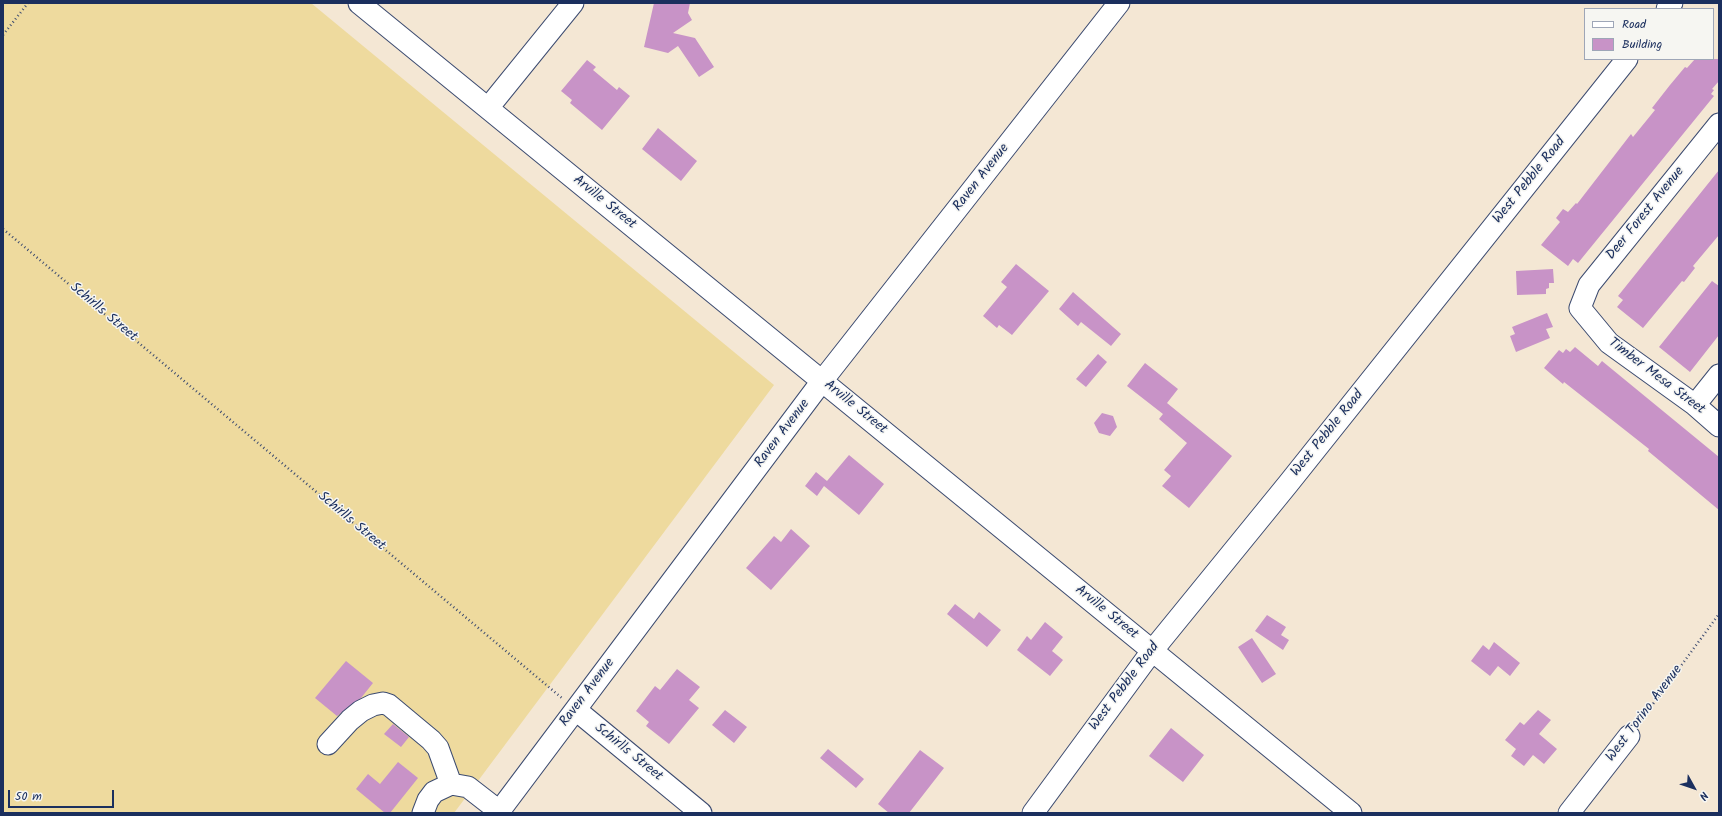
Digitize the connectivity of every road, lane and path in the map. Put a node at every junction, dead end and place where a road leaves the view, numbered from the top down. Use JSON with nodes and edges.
{"nodes":[{"id":1,"x":28,"y":3,"type":"edge"},
{"id":2,"x":359,"y":3,"type":"edge"},
{"id":3,"x":573,"y":3,"type":"edge"},
{"id":4,"x":1111,"y":6,"type":"edge"},
{"id":5,"x":3,"y":35,"type":"edge"},
{"id":6,"x":1626,"y":60,"type":"edge"},
{"id":7,"x":488,"y":108,"type":"junction"},
{"id":8,"x":1719,"y":124,"type":"edge"},
{"id":9,"x":3,"y":229,"type":"edge"},
{"id":10,"x":1580,"y":308,"type":"joint"},
{"id":11,"x":1719,"y":375,"type":"edge"},
{"id":12,"x":822,"y":382,"type":"junction"},
{"id":13,"x":1695,"y":405,"type":"junction"},
{"id":14,"x":1719,"y":426,"type":"edge"},
{"id":15,"x":1719,"y":614,"type":"edge"},
{"id":16,"x":1152,"y":650,"type":"junction"},
{"id":17,"x":576,"y":710,"type":"junction"},
{"id":18,"x":1629,"y":736,"type":"joint"},
{"id":19,"x":328,"y":744,"type":"dead end"},
{"id":20,"x":450,"y":784,"type":"junction"},
{"id":21,"x":499,"y":812,"type":"edge"},
{"id":22,"x":423,"y":813,"type":"edge"},
{"id":23,"x":701,"y":813,"type":"edge"},
{"id":24,"x":1033,"y":813,"type":"edge"},
{"id":25,"x":1351,"y":813,"type":"edge"},
{"id":26,"x":1569,"y":813,"type":"edge"}],
"edges":[{"from":1,"to":5,"type":"path"},
{"from":2,"to":7,"type":"street","name":"Arville Street"},
{"from":3,"to":7,"type":"street"},
{"from":4,"to":12,"type":"street","name":"Raven Avenue"},
{"from":6,"to":16,"type":"street","name":"West Pebble Road"},
{"from":7,"to":12,"type":"street","name":"Arville Street"},
{"from":8,"to":10,"type":"street","name":"Deer Forest Avenue"},
{"from":9,"to":17,"type":"path","name":"Schirlls Street"},
{"from":10,"to":13,"type":"street","name":"Timber Mesa Street"},
{"from":11,"to":13,"type":"street"},
{"from":12,"to":16,"type":"street","name":"Arville Street"},
{"from":12,"to":17,"type":"street","name":"Raven Avenue"},
{"from":13,"to":14,"type":"street","name":"Timber Mesa Street"},
{"from":15,"to":18,"type":"path","name":"West Torino Avenue"},
{"from":16,"to":24,"type":"street","name":"West Pebble Road"},
{"from":16,"to":25,"type":"street","name":"Arville Street"},
{"from":17,"to":21,"type":"street","name":"Raven Avenue"},
{"from":17,"to":23,"type":"street","name":"Schirlls Street"},
{"from":18,"to":26,"type":"street","name":"West Torino Avenue"},
{"from":19,"to":20,"type":"street"},
{"from":20,"to":21,"type":"street"},
{"from":20,"to":22,"type":"street"}]}
